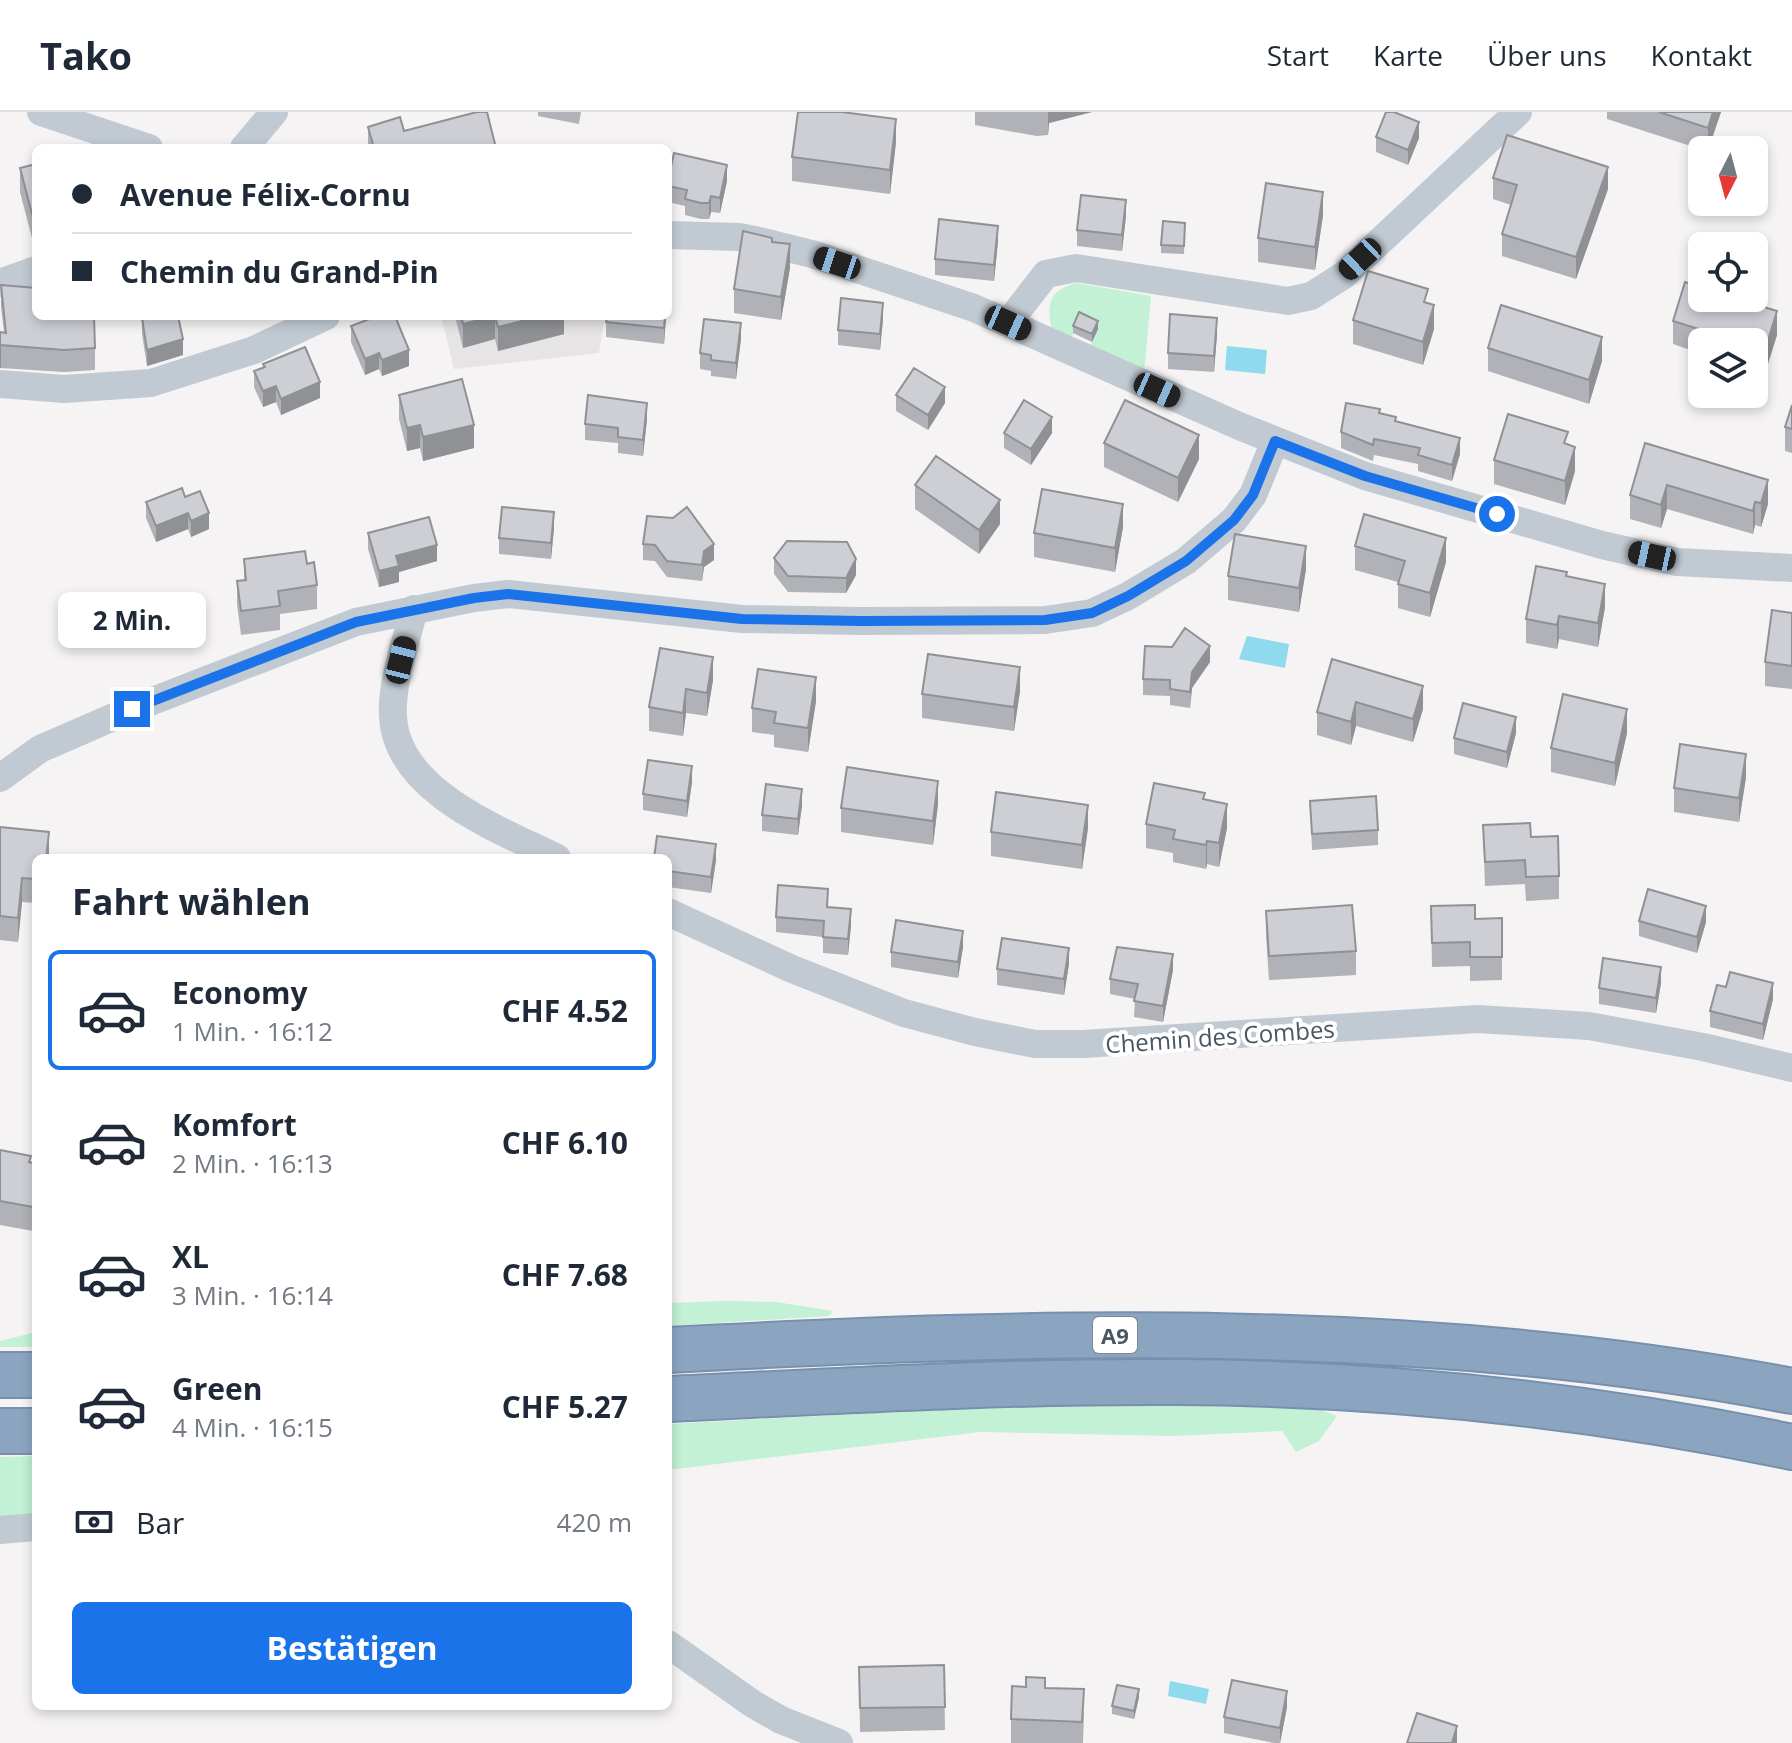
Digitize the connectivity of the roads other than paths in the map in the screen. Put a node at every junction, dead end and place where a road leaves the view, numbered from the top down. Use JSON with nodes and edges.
{"nodes":[{"id":1,"x":41,"y":112,"type":"edge"},
{"id":2,"x":274,"y":112,"type":"edge"},
{"id":3,"x":1518,"y":112,"type":"edge"},
{"id":4,"x":101,"y":122,"type":"edge"},
{"id":5,"x":142,"y":144,"type":"edge"},
{"id":6,"x":247,"y":144,"type":"edge"},
{"id":7,"x":672,"y":235,"type":"edge"},
{"id":8,"x":32,"y":271,"type":"edge"},
{"id":9,"x":0,"y":283,"type":"edge"},
{"id":10,"x":318,"y":320,"type":"edge"},
{"id":11,"x":1008,"y":323,"type":"junction"},
{"id":12,"x":0,"y":384,"type":"edge"},
{"id":13,"x":1275,"y":441,"type":"junction"},
{"id":14,"x":1792,"y":568,"type":"edge"},
{"id":15,"x":414,"y":609,"type":"junction"},
{"id":16,"x":0,"y":778,"type":"edge"},
{"id":17,"x":549,"y":854,"type":"edge"},
{"id":18,"x":672,"y":914,"type":"edge"},
{"id":19,"x":1792,"y":1068,"type":"edge"},
{"id":20,"x":672,"y":1350,"type":"edge"},
{"id":21,"x":0,"y":1375,"type":"edge"},
{"id":22,"x":32,"y":1375,"type":"edge"},
{"id":23,"x":1792,"y":1391,"type":"edge"},
{"id":24,"x":672,"y":1399,"type":"edge"},
{"id":25,"x":0,"y":1431,"type":"edge"},
{"id":26,"x":32,"y":1431,"type":"edge"},
{"id":27,"x":1792,"y":1447,"type":"edge"},
{"id":28,"x":32,"y":1527,"type":"edge"},
{"id":29,"x":0,"y":1530,"type":"edge"},
{"id":30,"x":672,"y":1647,"type":"edge"},
{"id":31,"x":839,"y":1743,"type":"edge"}],
"edges":[{"from":1,"to":4,"type":"street"},
{"from":2,"to":6,"type":"street"},
{"from":3,"to":11,"type":"street"},
{"from":4,"to":5,"type":"street"},
{"from":7,"to":11,"type":"street"},
{"from":8,"to":9,"type":"street"},
{"from":10,"to":12,"type":"street"},
{"from":11,"to":13,"type":"street"},
{"from":13,"to":14,"type":"street"},
{"from":13,"to":15,"type":"street"},
{"from":15,"to":16,"type":"street"},
{"from":15,"to":17,"type":"street"},
{"from":18,"to":19,"type":"street","name":"Chemin des Combes"},
{"from":20,"to":23,"type":"highway","number":"A9"},
{"from":21,"to":22,"type":"highway"},
{"from":24,"to":27,"type":"highway","number":"A9"},
{"from":25,"to":26,"type":"highway"},
{"from":28,"to":29,"type":"street"},
{"from":30,"to":31,"type":"street"}]}
